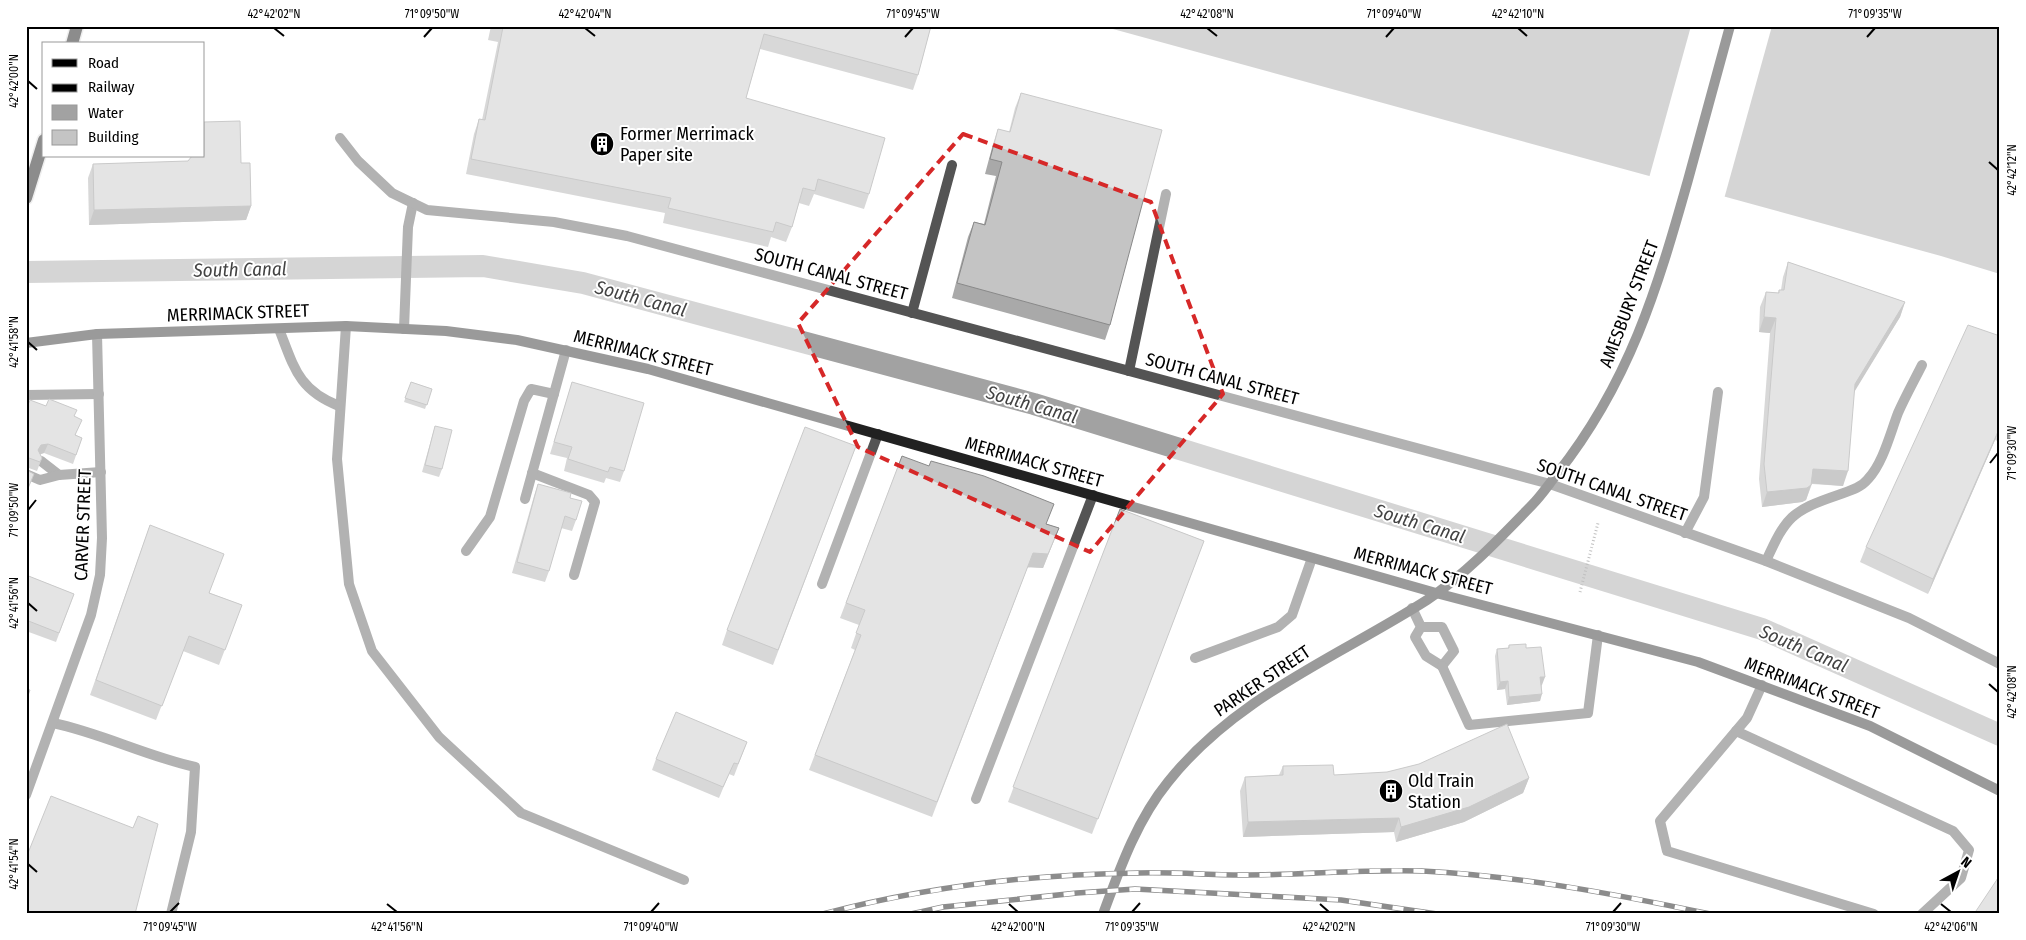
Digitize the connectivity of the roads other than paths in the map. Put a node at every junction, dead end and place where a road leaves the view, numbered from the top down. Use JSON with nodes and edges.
{"nodes":[{"id":1,"x":77,"y":26,"type":"edge"},
{"id":2,"x":1730,"y":26,"type":"edge"},
{"id":3,"x":73,"y":42,"type":"edge"},
{"id":4,"x":340,"y":138,"type":"dead end"},
{"id":5,"x":42,"y":146,"type":"edge"},
{"id":6,"x":952,"y":165,"type":"dead end"},
{"id":7,"x":1166,"y":194,"type":"dead end"},
{"id":8,"x":26,"y":198,"type":"edge"},
{"id":9,"x":413,"y":203,"type":"junction"},
{"id":10,"x":912,"y":313,"type":"junction"},
{"id":11,"x":346,"y":326,"type":"junction"},
{"id":12,"x":279,"y":329,"type":"junction"},
{"id":13,"x":404,"y":329,"type":"junction"},
{"id":14,"x":97,"y":334,"type":"junction"},
{"id":15,"x":26,"y":344,"type":"edge"},
{"id":16,"x":566,"y":350,"type":"junction"},
{"id":17,"x":1922,"y":365,"type":"dead end"},
{"id":18,"x":1129,"y":371,"type":"junction"},
{"id":19,"x":1718,"y":392,"type":"dead end"},
{"id":20,"x":99,"y":394,"type":"junction"},
{"id":21,"x":554,"y":394,"type":"junction"},
{"id":22,"x":26,"y":395,"type":"edge"},
{"id":23,"x":339,"y":406,"type":"junction"},
{"id":24,"x":878,"y":434,"type":"junction"},
{"id":25,"x":41,"y":461,"type":"edge"},
{"id":26,"x":102,"y":472,"type":"junction"},
{"id":27,"x":532,"y":472,"type":"junction"},
{"id":28,"x":26,"y":474,"type":"edge"},
{"id":29,"x":59,"y":475,"type":"junction"},
{"id":30,"x":1550,"y":484,"type":"junction"},
{"id":31,"x":1093,"y":495,"type":"junction"},
{"id":32,"x":525,"y":500,"type":"dead end"},
{"id":33,"x":1685,"y":533,"type":"junction"},
{"id":34,"x":466,"y":551,"type":"dead end"},
{"id":35,"x":1312,"y":558,"type":"junction"},
{"id":36,"x":1766,"y":561,"type":"junction"},
{"id":37,"x":574,"y":575,"type":"dead end"},
{"id":38,"x":822,"y":584,"type":"dead end"},
{"id":39,"x":1436,"y":593,"type":"junction"},
{"id":40,"x":1412,"y":608,"type":"junction"},
{"id":41,"x":1421,"y":627,"type":"junction"},
{"id":42,"x":1598,"y":635,"type":"junction"},
{"id":43,"x":1196,"y":658,"type":"dead end"},
{"id":44,"x":2000,"y":664,"type":"edge"},
{"id":45,"x":1442,"y":666,"type":"junction"},
{"id":46,"x":1762,"y":684,"type":"junction"},
{"id":47,"x":53,"y":723,"type":"junction"},
{"id":48,"x":1736,"y":731,"type":"junction"},
{"id":49,"x":29,"y":782,"type":"edge"},
{"id":50,"x":2000,"y":791,"type":"edge"},
{"id":51,"x":26,"y":795,"type":"edge"},
{"id":52,"x":976,"y":799,"type":"dead end"},
{"id":53,"x":684,"y":880,"type":"dead end"},
{"id":54,"x":171,"y":914,"type":"edge"},
{"id":55,"x":1103,"y":914,"type":"edge"},
{"id":56,"x":1874,"y":914,"type":"edge"},
{"id":57,"x":1922,"y":914,"type":"edge"}],
"edges":[{"from":1,"to":3,"type":"main road"},
{"from":2,"to":30,"type":"main road","name":"AMESBURY STREET"},
{"from":4,"to":9,"type":"street","name":"SOUTH CANAL STREET"},
{"from":5,"to":8,"type":"main road"},
{"from":6,"to":10,"type":"street"},
{"from":7,"to":18,"type":"street"},
{"from":9,"to":10,"type":"street","name":"SOUTH CANAL STREET"},
{"from":9,"to":13,"type":"street"},
{"from":10,"to":18,"type":"street","name":"SOUTH CANAL STREET"},
{"from":11,"to":12,"type":"main road","name":"MERRIMACK STREET"},
{"from":11,"to":13,"type":"main road","name":"MERRIMACK STREET"},
{"from":11,"to":23,"type":"street"},
{"from":12,"to":14,"type":"main road","name":"MERRIMACK STREET"},
{"from":12,"to":23,"type":"street"},
{"from":13,"to":16,"type":"main road","name":"MERRIMACK STREET"},
{"from":14,"to":15,"type":"main road","name":"MERRIMACK STREET"},
{"from":14,"to":20,"type":"street","name":"CARVER STREET"},
{"from":16,"to":21,"type":"street"},
{"from":16,"to":24,"type":"main road","name":"MERRIMACK STREET"},
{"from":17,"to":36,"type":"street"},
{"from":18,"to":30,"type":"street","name":"SOUTH CANAL STREET"},
{"from":19,"to":33,"type":"street"},
{"from":20,"to":22,"type":"street"},
{"from":20,"to":26,"type":"street","name":"CARVER STREET"},
{"from":21,"to":27,"type":"street"},
{"from":21,"to":34,"type":"street"},
{"from":23,"to":53,"type":"street"},
{"from":24,"to":31,"type":"main road","name":"MERRIMACK STREET"},
{"from":24,"to":38,"type":"street"},
{"from":25,"to":29,"type":"street"},
{"from":26,"to":29,"type":"street"},
{"from":26,"to":47,"type":"street","name":"CARVER STREET"},
{"from":27,"to":32,"type":"street"},
{"from":27,"to":37,"type":"street"},
{"from":28,"to":29,"type":"street"},
{"from":30,"to":33,"type":"street","name":"SOUTH CANAL STREET"},
{"from":30,"to":39,"type":"main road","name":"AMESBURY STREET"},
{"from":31,"to":35,"type":"main road","name":"MERRIMACK STREET"},
{"from":31,"to":52,"type":"street"},
{"from":33,"to":36,"type":"street","name":"SOUTH CANAL STREET"},
{"from":35,"to":39,"type":"main road","name":"MERRIMACK STREET"},
{"from":35,"to":43,"type":"street"},
{"from":36,"to":44,"type":"street","name":"SOUTH CANAL STREET"},
{"from":39,"to":40,"type":"main road","name":"PARKER STREET"},
{"from":39,"to":42,"type":"main road","name":"MERRIMACK STREET"},
{"from":40,"to":41,"type":"street"},
{"from":40,"to":55,"type":"main road","name":"PARKER STREET"},
{"from":41,"to":45,"type":"street"},
{"from":41,"to":45,"type":"street"},
{"from":42,"to":45,"type":"street"},
{"from":42,"to":46,"type":"main road","name":"MERRIMACK STREET"},
{"from":46,"to":48,"type":"street"},
{"from":46,"to":50,"type":"main road","name":"MERRIMACK STREET"},
{"from":47,"to":49,"type":"street","name":"CARVER STREET"},
{"from":47,"to":54,"type":"street"},
{"from":48,"to":56,"type":"street"},
{"from":48,"to":57,"type":"street"},
{"from":49,"to":51,"type":"street","name":"CARVER STREET"}]}
